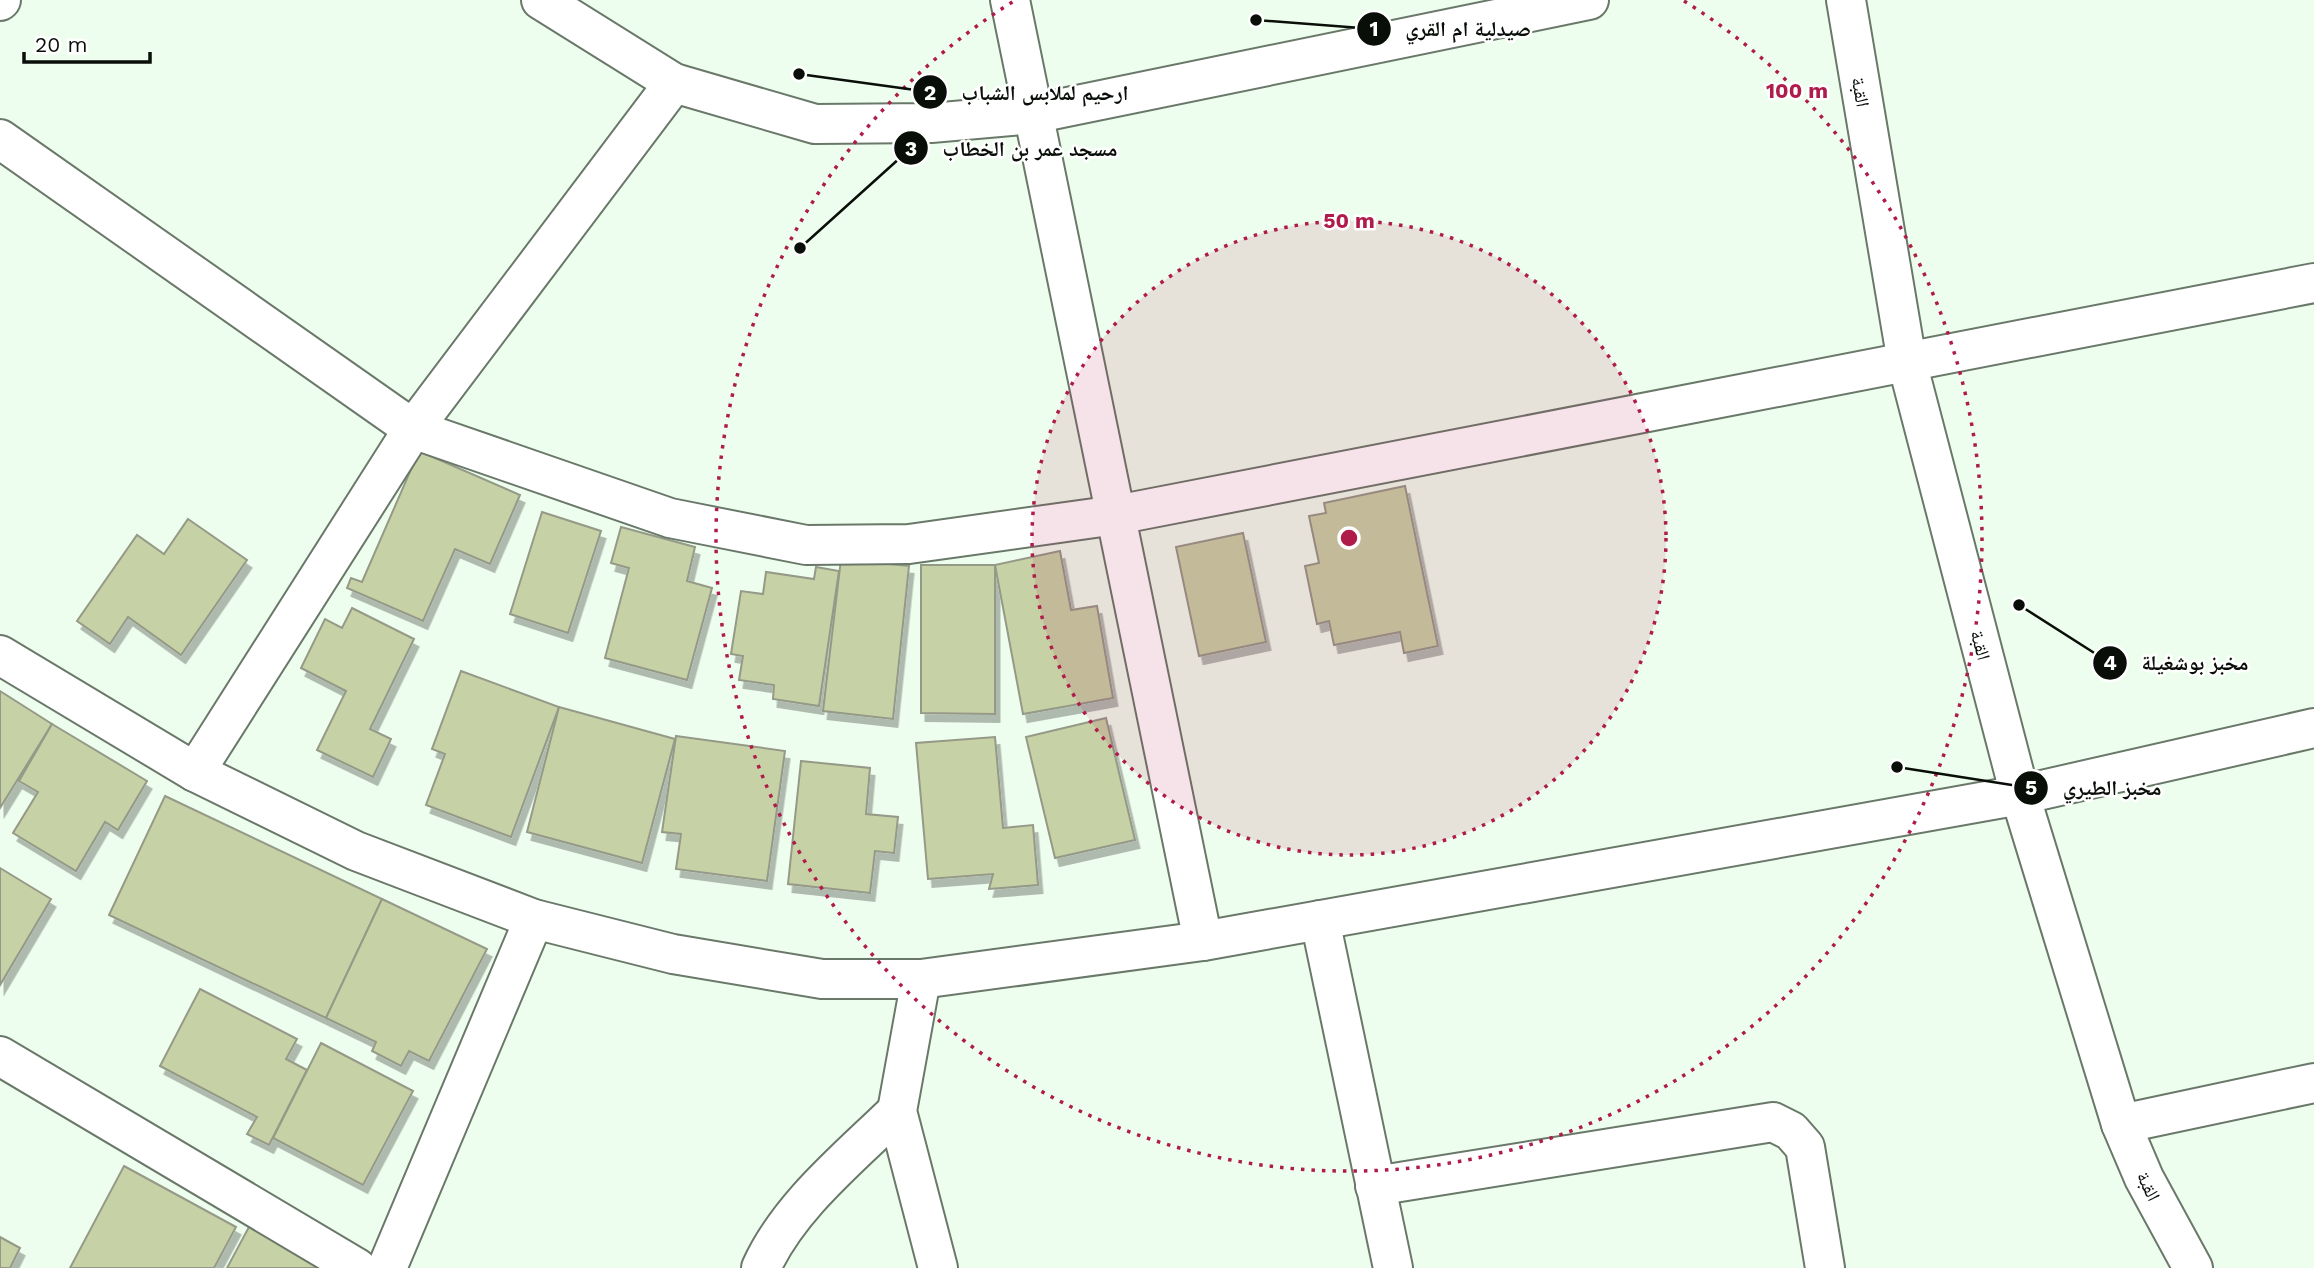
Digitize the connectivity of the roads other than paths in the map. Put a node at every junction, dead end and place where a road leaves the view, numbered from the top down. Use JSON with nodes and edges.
{"nodes":[{"id":1,"x":541,"y":0,"type":"edge"},
{"id":2,"x":1010,"y":0,"type":"edge"},
{"id":3,"x":1589,"y":0,"type":"edge"},
{"id":4,"x":1846,"y":0,"type":"edge"},
{"id":5,"x":674,"y":83,"type":"junction"},
{"id":6,"x":1033,"y":114,"type":"junction"},
{"id":7,"x":0,"y":139,"type":"edge"},
{"id":8,"x":2314,"y":283,"type":"edge"},
{"id":9,"x":1907,"y":362,"type":"junction"},
{"id":10,"x":413,"y":429,"type":"junction"},
{"id":11,"x":1116,"y":515,"type":"junction"},
{"id":12,"x":0,"y":655,"type":"edge"},
{"id":13,"x":2314,"y":728,"type":"edge"},
{"id":14,"x":195,"y":772,"type":"junction"},
{"id":15,"x":2020,"y":795,"type":"junction"},
{"id":16,"x":534,"y":919,"type":"junction"},
{"id":17,"x":1320,"y":920,"type":"junction"},
{"id":18,"x":1203,"y":941,"type":"junction"},
{"id":19,"x":921,"y":979,"type":"junction"},
{"id":20,"x":0,"y":1056,"type":"edge"},
{"id":21,"x":2314,"y":1083,"type":"edge"},
{"id":22,"x":897,"y":1111,"type":"junction"},
{"id":23,"x":2121,"y":1124,"type":"junction"},
{"id":24,"x":1375,"y":1186,"type":"junction"},
{"id":25,"x":357,"y":1268,"type":"edge"},
{"id":26,"x":387,"y":1268,"type":"edge"},
{"id":27,"x":761,"y":1268,"type":"edge"},
{"id":28,"x":938,"y":1268,"type":"edge"},
{"id":29,"x":1393,"y":1268,"type":"edge"},
{"id":30,"x":1825,"y":1268,"type":"edge"},
{"id":31,"x":2193,"y":1268,"type":"edge"}],
"edges":[{"from":1,"to":5,"type":"street"},
{"from":2,"to":6,"type":"street"},
{"from":3,"to":6,"type":"street"},
{"from":4,"to":9,"type":"street","name":"القبة"},
{"from":5,"to":6,"type":"street"},
{"from":5,"to":10,"type":"street"},
{"from":6,"to":11,"type":"street"},
{"from":7,"to":10,"type":"street"},
{"from":8,"to":9,"type":"street"},
{"from":9,"to":11,"type":"street"},
{"from":9,"to":15,"type":"street","name":"القبة"},
{"from":10,"to":11,"type":"street"},
{"from":10,"to":14,"type":"street"},
{"from":11,"to":18,"type":"street"},
{"from":12,"to":14,"type":"street"},
{"from":13,"to":15,"type":"street"},
{"from":14,"to":16,"type":"street"},
{"from":15,"to":17,"type":"street"},
{"from":15,"to":23,"type":"street","name":"القبة"},
{"from":16,"to":19,"type":"street"},
{"from":16,"to":26,"type":"street"},
{"from":17,"to":18,"type":"street"},
{"from":17,"to":24,"type":"street"},
{"from":18,"to":19,"type":"street"},
{"from":19,"to":22,"type":"street"},
{"from":20,"to":25,"type":"street"},
{"from":21,"to":23,"type":"street"},
{"from":22,"to":27,"type":"street"},
{"from":22,"to":28,"type":"street"},
{"from":23,"to":31,"type":"street","name":"القبة"},
{"from":24,"to":29,"type":"street"},
{"from":24,"to":30,"type":"street"}]}
